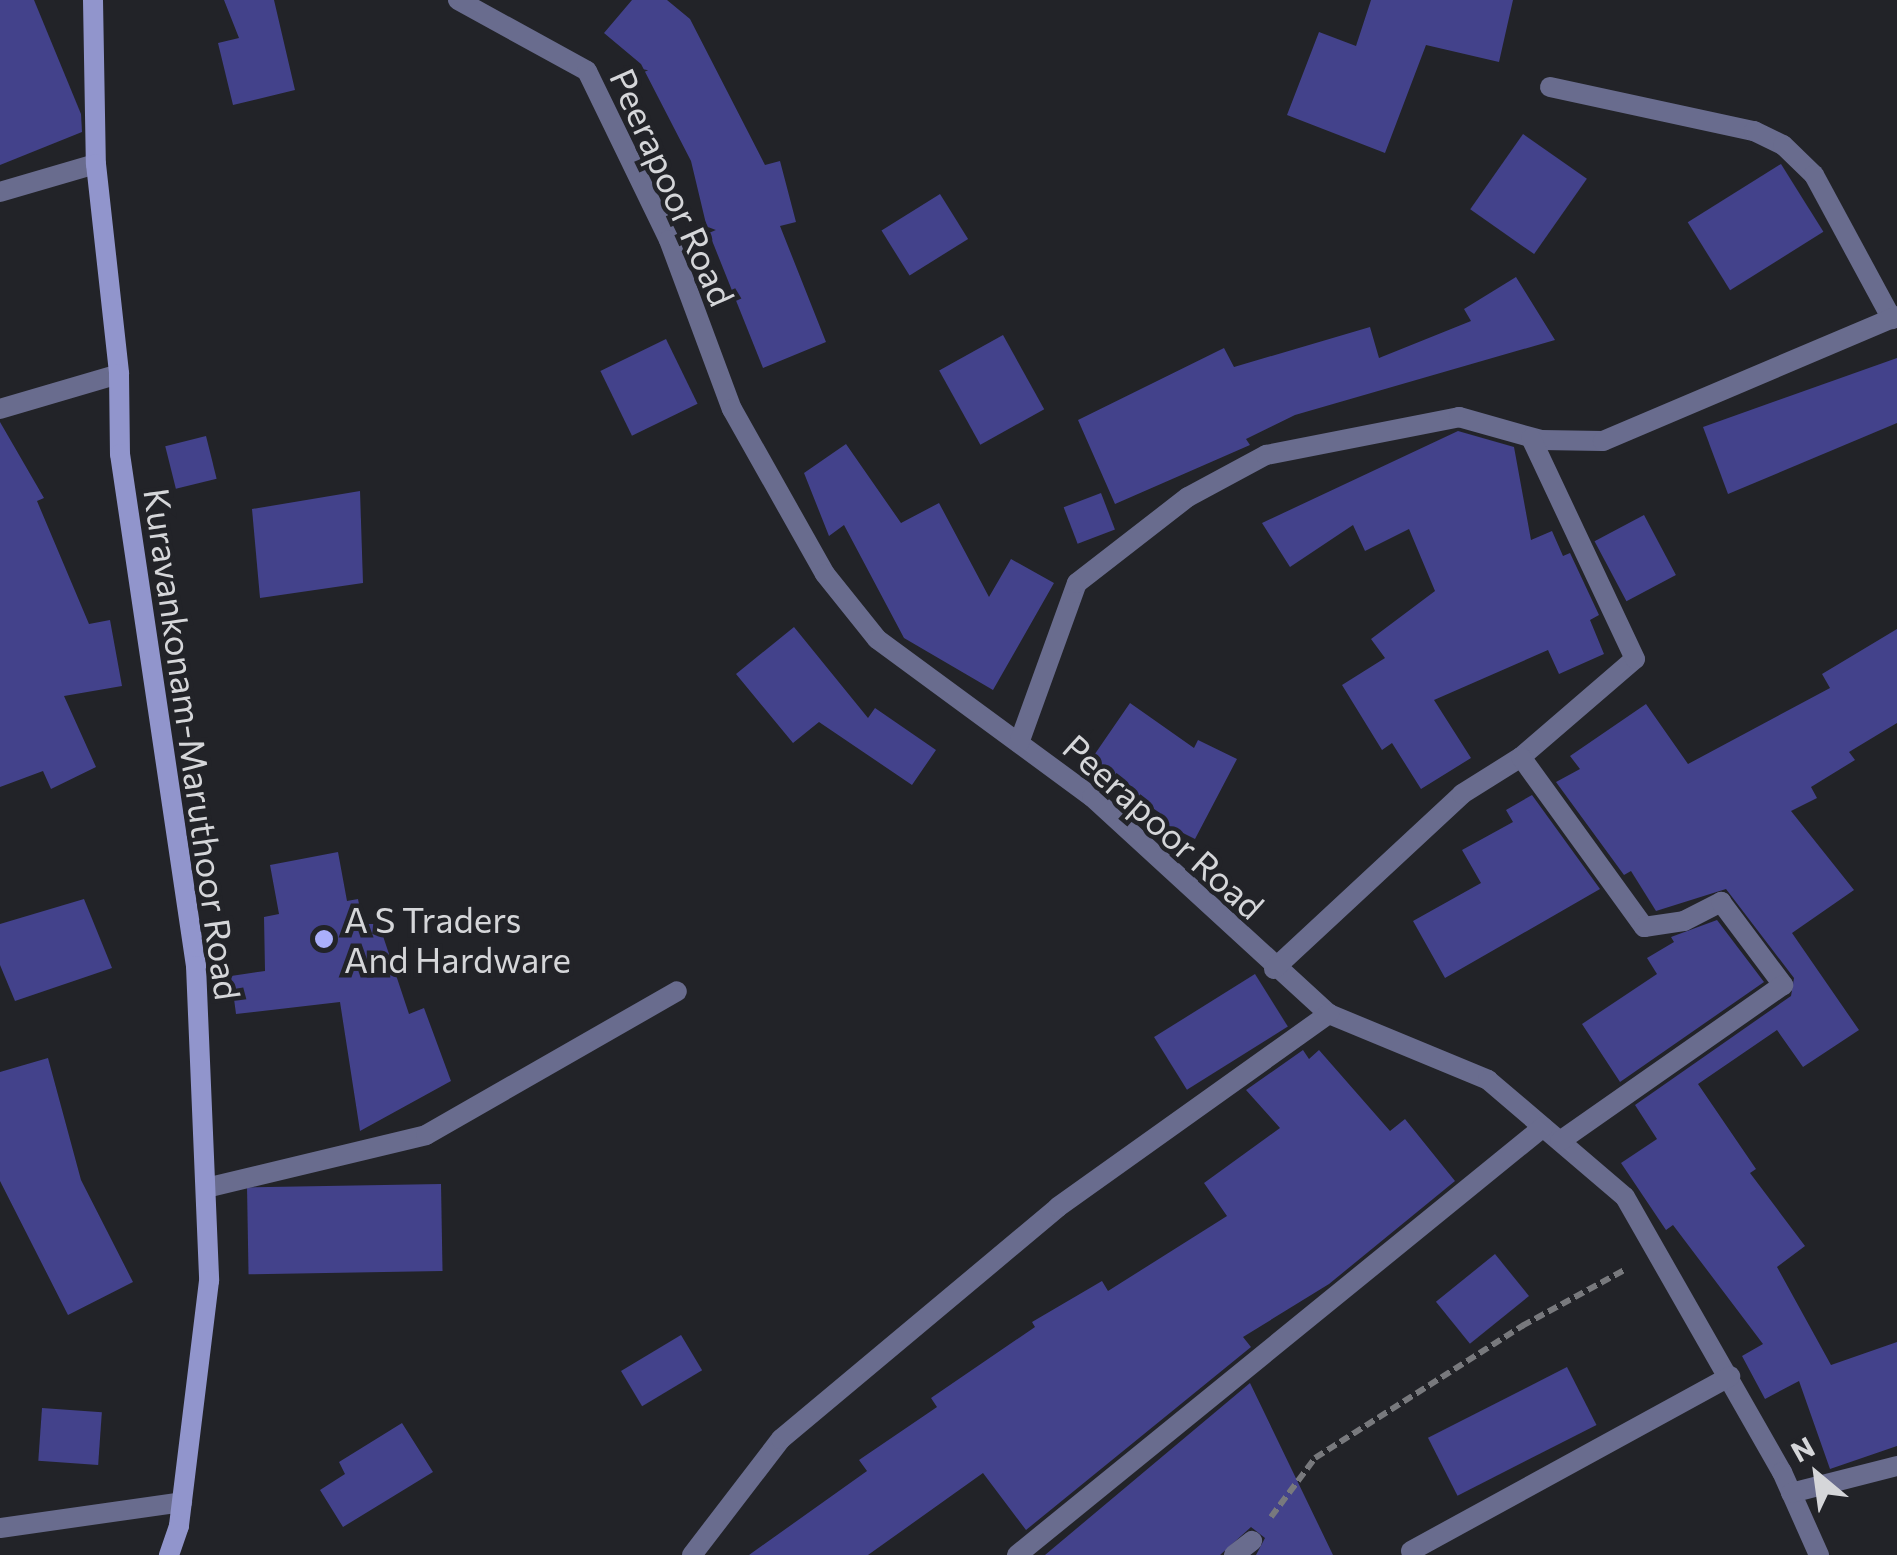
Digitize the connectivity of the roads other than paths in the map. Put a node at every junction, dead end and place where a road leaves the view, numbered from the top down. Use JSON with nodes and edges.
{"nodes":[{"id":1,"x":93,"y":0,"type":"edge"},
{"id":2,"x":458,"y":0,"type":"edge"},
{"id":3,"x":1550,"y":87,"type":"dead end"},
{"id":4,"x":96,"y":164,"type":"junction"},
{"id":5,"x":0,"y":192,"type":"edge"},
{"id":6,"x":1894,"y":318,"type":"edge"},
{"id":7,"x":119,"y":374,"type":"junction"},
{"id":8,"x":0,"y":410,"type":"edge"},
{"id":9,"x":1531,"y":438,"type":"junction"},
{"id":10,"x":1019,"y":744,"type":"junction"},
{"id":11,"x":1521,"y":757,"type":"junction"},
{"id":12,"x":1274,"y":969,"type":"junction"},
{"id":13,"x":677,"y":991,"type":"dead end"},
{"id":14,"x":1329,"y":1014,"type":"junction"},
{"id":15,"x":1543,"y":1126,"type":"junction"},
{"id":16,"x":1560,"y":1142,"type":"junction"},
{"id":17,"x":206,"y":1188,"type":"junction"},
{"id":18,"x":1730,"y":1376,"type":"junction"},
{"id":19,"x":1897,"y":1466,"type":"edge"},
{"id":20,"x":1791,"y":1493,"type":"junction"},
{"id":21,"x":182,"y":1502,"type":"junction"},
{"id":22,"x":0,"y":1528,"type":"edge"},
{"id":23,"x":1252,"y":1542,"type":"road end"},
{"id":24,"x":1410,"y":1551,"type":"dead end"},
{"id":25,"x":169,"y":1555,"type":"edge"},
{"id":26,"x":692,"y":1555,"type":"edge"},
{"id":27,"x":1017,"y":1555,"type":"edge"},
{"id":28,"x":1234,"y":1555,"type":"edge"},
{"id":29,"x":1819,"y":1555,"type":"edge"}],
"edges":[{"from":1,"to":4,"type":"main road","name":"Kuravankonam-Maruthoor Road"},
{"from":2,"to":10,"type":"street","name":"Peerapoor Road"},
{"from":3,"to":6,"type":"street"},
{"from":4,"to":5,"type":"street"},
{"from":4,"to":7,"type":"main road","name":"Kuravankonam-Maruthoor Road"},
{"from":6,"to":9,"type":"street"},
{"from":7,"to":8,"type":"street"},
{"from":7,"to":17,"type":"main road","name":"Kuravankonam-Maruthoor Road"},
{"from":9,"to":10,"type":"street"},
{"from":9,"to":11,"type":"street"},
{"from":10,"to":12,"type":"street","name":"Peerapoor Road"},
{"from":11,"to":12,"type":"street"},
{"from":11,"to":16,"type":"street"},
{"from":12,"to":14,"type":"street","name":"Peerapoor Road"},
{"from":13,"to":17,"type":"street"},
{"from":14,"to":15,"type":"street","name":"Peerapoor Road"},
{"from":14,"to":26,"type":"street"},
{"from":15,"to":16,"type":"street","name":"Peerapoor Road"},
{"from":15,"to":27,"type":"street"},
{"from":16,"to":18,"type":"street","name":"Peerapoor Road"},
{"from":17,"to":21,"type":"main road","name":"Kuravankonam-Maruthoor Road"},
{"from":18,"to":20,"type":"street","name":"Peerapoor Road"},
{"from":18,"to":24,"type":"street"},
{"from":19,"to":20,"type":"street"},
{"from":20,"to":29,"type":"street","name":"Peerapoor Road"},
{"from":21,"to":22,"type":"street"},
{"from":21,"to":25,"type":"main road","name":"Kuravankonam-Maruthoor Road"},
{"from":23,"to":28,"type":"street"}]}
